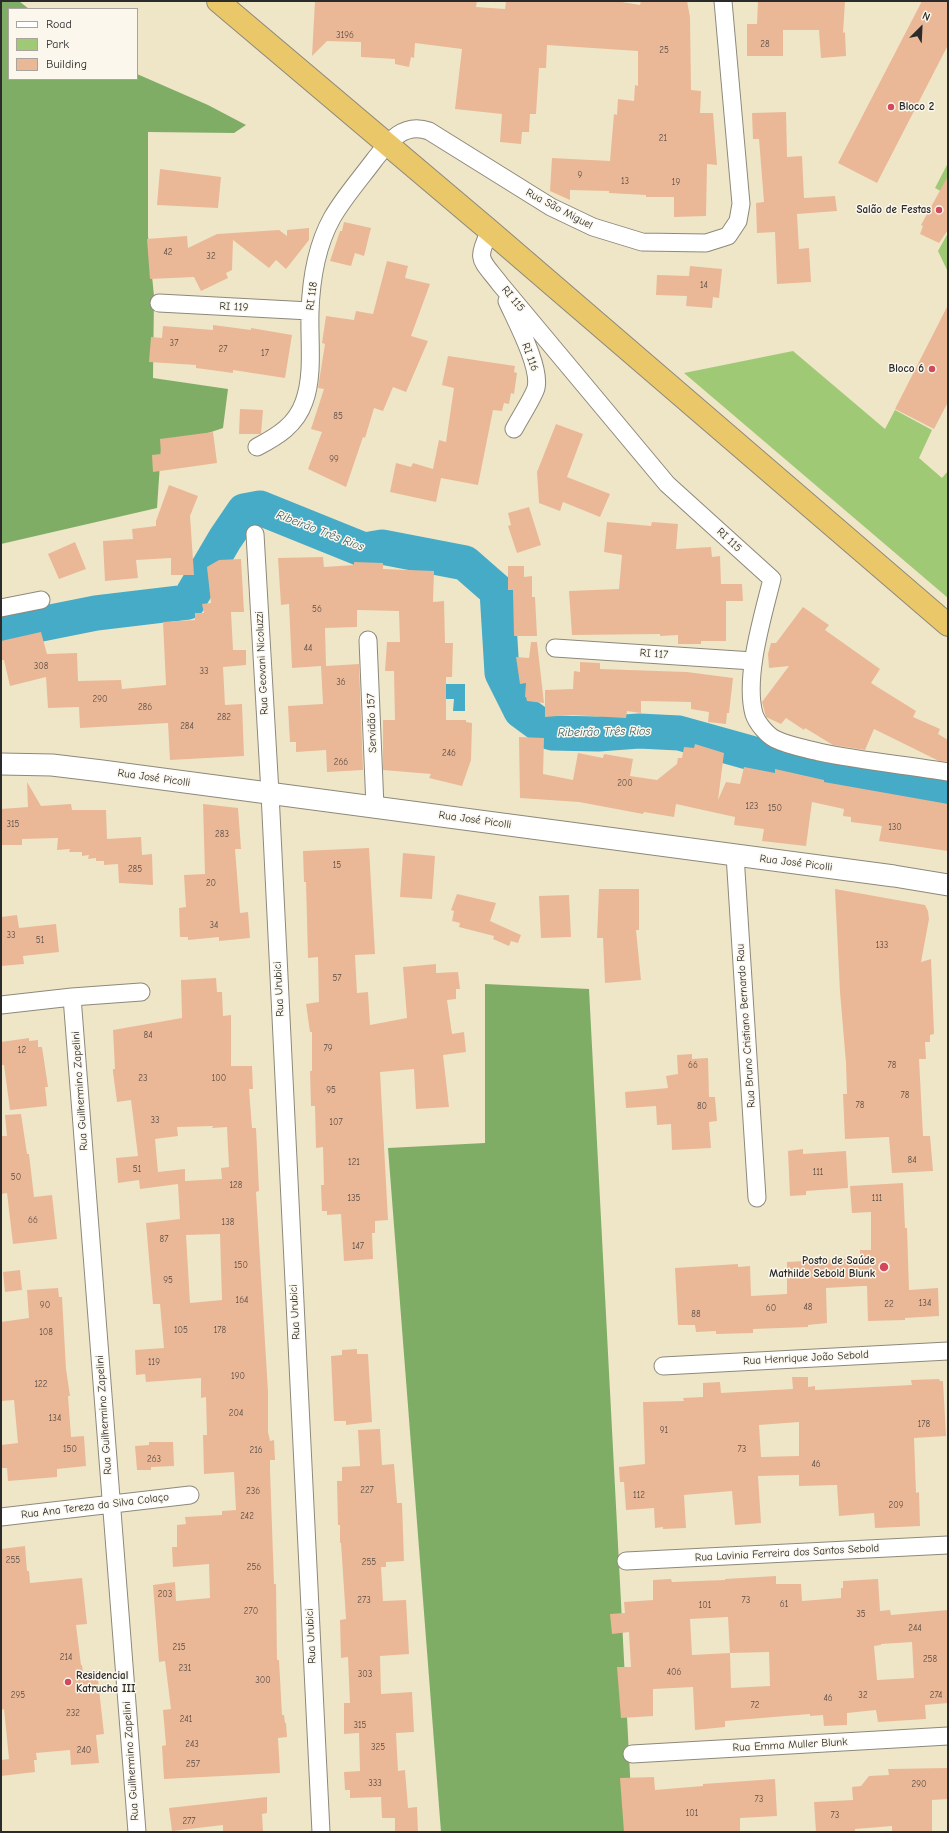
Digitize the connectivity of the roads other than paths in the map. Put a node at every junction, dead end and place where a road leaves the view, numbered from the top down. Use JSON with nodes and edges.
{"nodes":[{"id":1,"x":218,"y":1,"type":"edge"},
{"id":2,"x":724,"y":1,"type":"edge"},
{"id":3,"x":387,"y":144,"type":"junction"},
{"id":4,"x":490,"y":231,"type":"junction"},
{"id":5,"x":500,"y":284,"type":"junction"},
{"id":6,"x":159,"y":302,"type":"dead end"},
{"id":7,"x":310,"y":311,"type":"junction"},
{"id":8,"x":514,"y":429,"type":"dead end"},
{"id":9,"x":257,"y":447,"type":"dead end"},
{"id":10,"x":254,"y":534,"type":"dead end"},
{"id":11,"x":41,"y":600,"type":"dead end"},
{"id":12,"x":1,"y":608,"type":"edge"},
{"id":13,"x":948,"y":625,"type":"edge"},
{"id":14,"x":368,"y":640,"type":"dead end"},
{"id":15,"x":555,"y":648,"type":"dead end"},
{"id":16,"x":753,"y":661,"type":"junction"},
{"id":17,"x":1,"y":764,"type":"edge"},
{"id":18,"x":948,"y":772,"type":"edge"},
{"id":19,"x":270,"y":793,"type":"junction"},
{"id":20,"x":375,"y":807,"type":"junction"},
{"id":21,"x":735,"y":855,"type":"junction"},
{"id":22,"x":948,"y":886,"type":"edge"},
{"id":23,"x":141,"y":992,"type":"dead end"},
{"id":24,"x":72,"y":997,"type":"junction"},
{"id":25,"x":1,"y":1006,"type":"edge"},
{"id":26,"x":757,"y":1198,"type":"dead end"},
{"id":27,"x":948,"y":1351,"type":"edge"},
{"id":28,"x":663,"y":1366,"type":"dead end"},
{"id":29,"x":190,"y":1495,"type":"dead end"},
{"id":30,"x":111,"y":1504,"type":"junction"},
{"id":31,"x":1,"y":1518,"type":"edge"},
{"id":32,"x":948,"y":1545,"type":"edge"},
{"id":33,"x":626,"y":1561,"type":"dead end"},
{"id":34,"x":948,"y":1736,"type":"edge"},
{"id":35,"x":632,"y":1754,"type":"dead end"},
{"id":36,"x":136,"y":1832,"type":"edge"},
{"id":37,"x":320,"y":1832,"type":"edge"}],
"edges":[{"from":1,"to":3,"type":"highway"},
{"from":2,"to":3,"type":"street","name":"Rua São Miguel"},
{"from":3,"to":4,"type":"highway"},
{"from":3,"to":7,"type":"street","name":"RI 118"},
{"from":4,"to":5,"type":"street","name":"RI 115"},
{"from":4,"to":13,"type":"highway"},
{"from":5,"to":8,"type":"street","name":"RI 116"},
{"from":5,"to":16,"type":"street","name":"RI 115"},
{"from":6,"to":7,"type":"street","name":"RI 119"},
{"from":7,"to":9,"type":"street","name":"RI 118"},
{"from":10,"to":19,"type":"street","name":"Rua Geovani Nicoluzzi"},
{"from":11,"to":12,"type":"street"},
{"from":14,"to":20,"type":"street","name":"Servidão 157"},
{"from":15,"to":16,"type":"street","name":"RI 117"},
{"from":16,"to":18,"type":"street","name":"RI 115"},
{"from":17,"to":19,"type":"street","name":"Rua José Picolli"},
{"from":19,"to":20,"type":"street","name":"Rua José Picolli"},
{"from":19,"to":37,"type":"street","name":"Rua Urubici"},
{"from":20,"to":21,"type":"street","name":"Rua José Picolli"},
{"from":21,"to":22,"type":"street","name":"Rua José Picolli"},
{"from":21,"to":26,"type":"street","name":"Rua Bruno Cristiano Bernardo Rau"},
{"from":23,"to":24,"type":"street"},
{"from":24,"to":25,"type":"street"},
{"from":24,"to":30,"type":"street","name":"Rua Guilhermino Zapelini"},
{"from":27,"to":28,"type":"street","name":"Rua Henrique João Sebold"},
{"from":29,"to":30,"type":"street","name":"Rua Ana Tereza da Silva Colaço"},
{"from":30,"to":31,"type":"street","name":"Rua Ana Tereza da Silva Colaço"},
{"from":30,"to":36,"type":"street","name":"Rua Guilhermino Zapelini"},
{"from":32,"to":33,"type":"street","name":"Rua Lavinia Ferreira dos Santos Sebold"},
{"from":34,"to":35,"type":"street","name":"Rua Emma Muller Blunk"}]}
